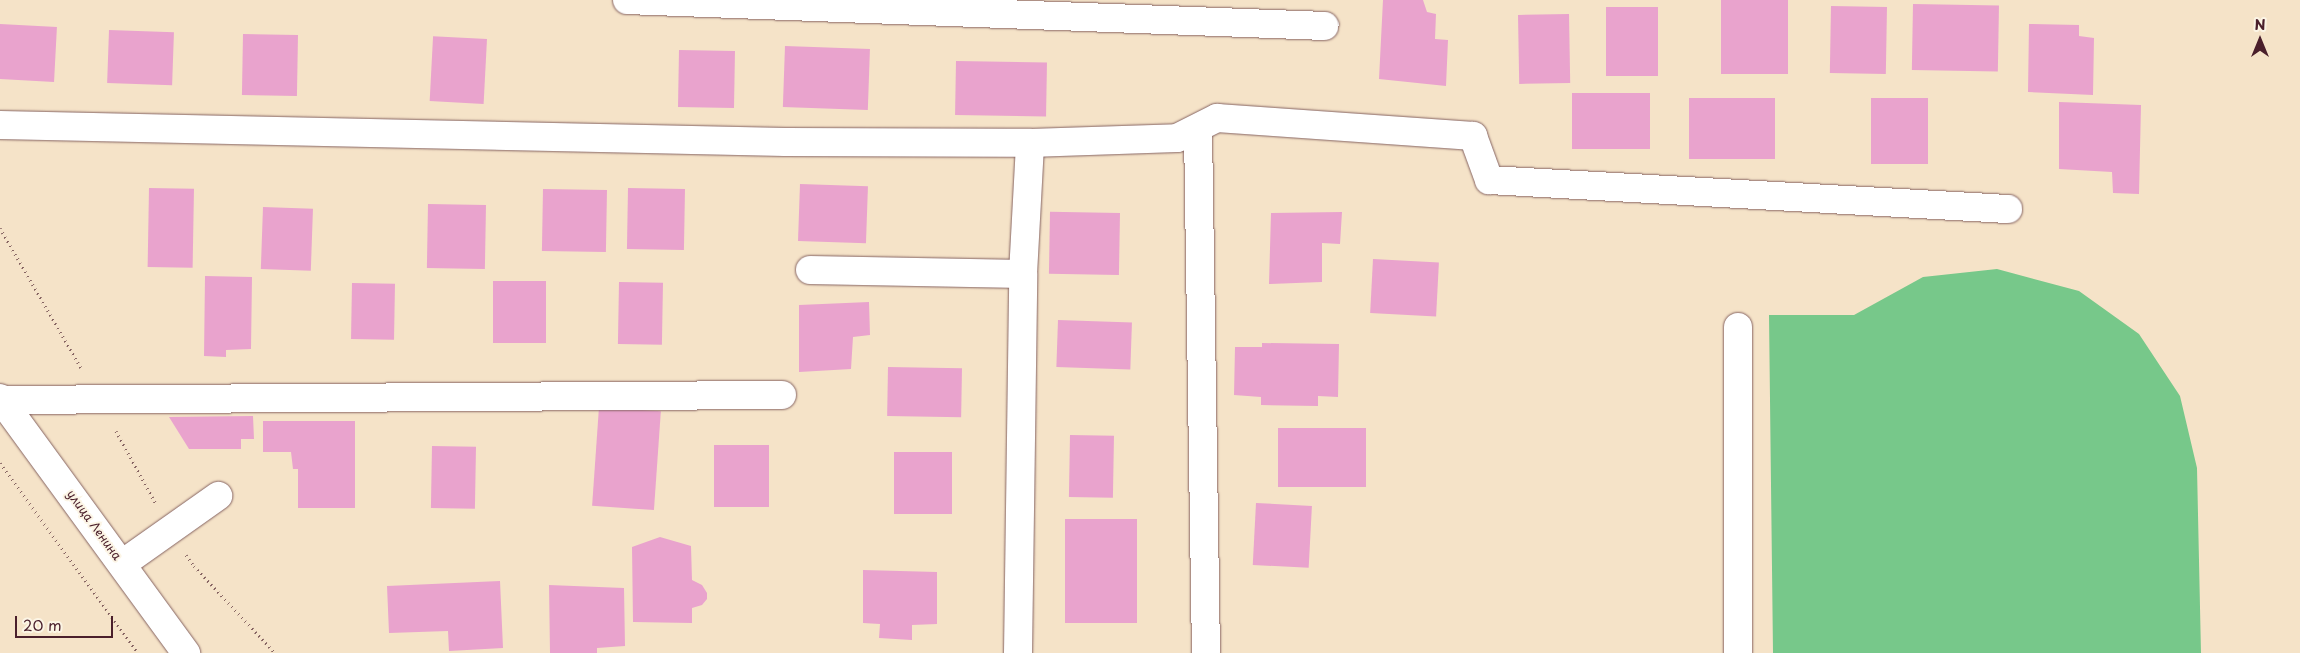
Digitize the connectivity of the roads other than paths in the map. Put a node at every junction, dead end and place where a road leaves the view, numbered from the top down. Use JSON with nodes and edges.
{"nodes":[{"id":1,"x":626,"y":0,"type":"edge"},
{"id":2,"x":1325,"y":26,"type":"dead end"},
{"id":3,"x":0,"y":125,"type":"edge"},
{"id":4,"x":1198,"y":128,"type":"junction"},
{"id":5,"x":1030,"y":143,"type":"junction"},
{"id":6,"x":2008,"y":210,"type":"dead end"},
{"id":7,"x":810,"y":270,"type":"dead end"},
{"id":8,"x":1023,"y":274,"type":"junction"},
{"id":9,"x":1738,"y":327,"type":"dead end"},
{"id":10,"x":782,"y":395,"type":"dead end"},
{"id":11,"x":1,"y":399,"type":"edge"},
{"id":12,"x":218,"y":496,"type":"dead end"},
{"id":13,"x":122,"y":564,"type":"junction"},
{"id":14,"x":186,"y":653,"type":"edge"},
{"id":15,"x":1018,"y":653,"type":"edge"},
{"id":16,"x":1206,"y":653,"type":"edge"},
{"id":17,"x":1738,"y":653,"type":"edge"}],
"edges":[{"from":1,"to":2,"type":"street"},
{"from":3,"to":5,"type":"street"},
{"from":4,"to":5,"type":"street"},
{"from":4,"to":6,"type":"street"},
{"from":4,"to":16,"type":"street"},
{"from":5,"to":8,"type":"street"},
{"from":7,"to":8,"type":"street"},
{"from":8,"to":15,"type":"street"},
{"from":9,"to":17,"type":"street"},
{"from":10,"to":11,"type":"street"},
{"from":11,"to":13,"type":"street","name":"улица Ленина"},
{"from":12,"to":13,"type":"street"},
{"from":13,"to":14,"type":"street","name":"улица Ленина"}]}
